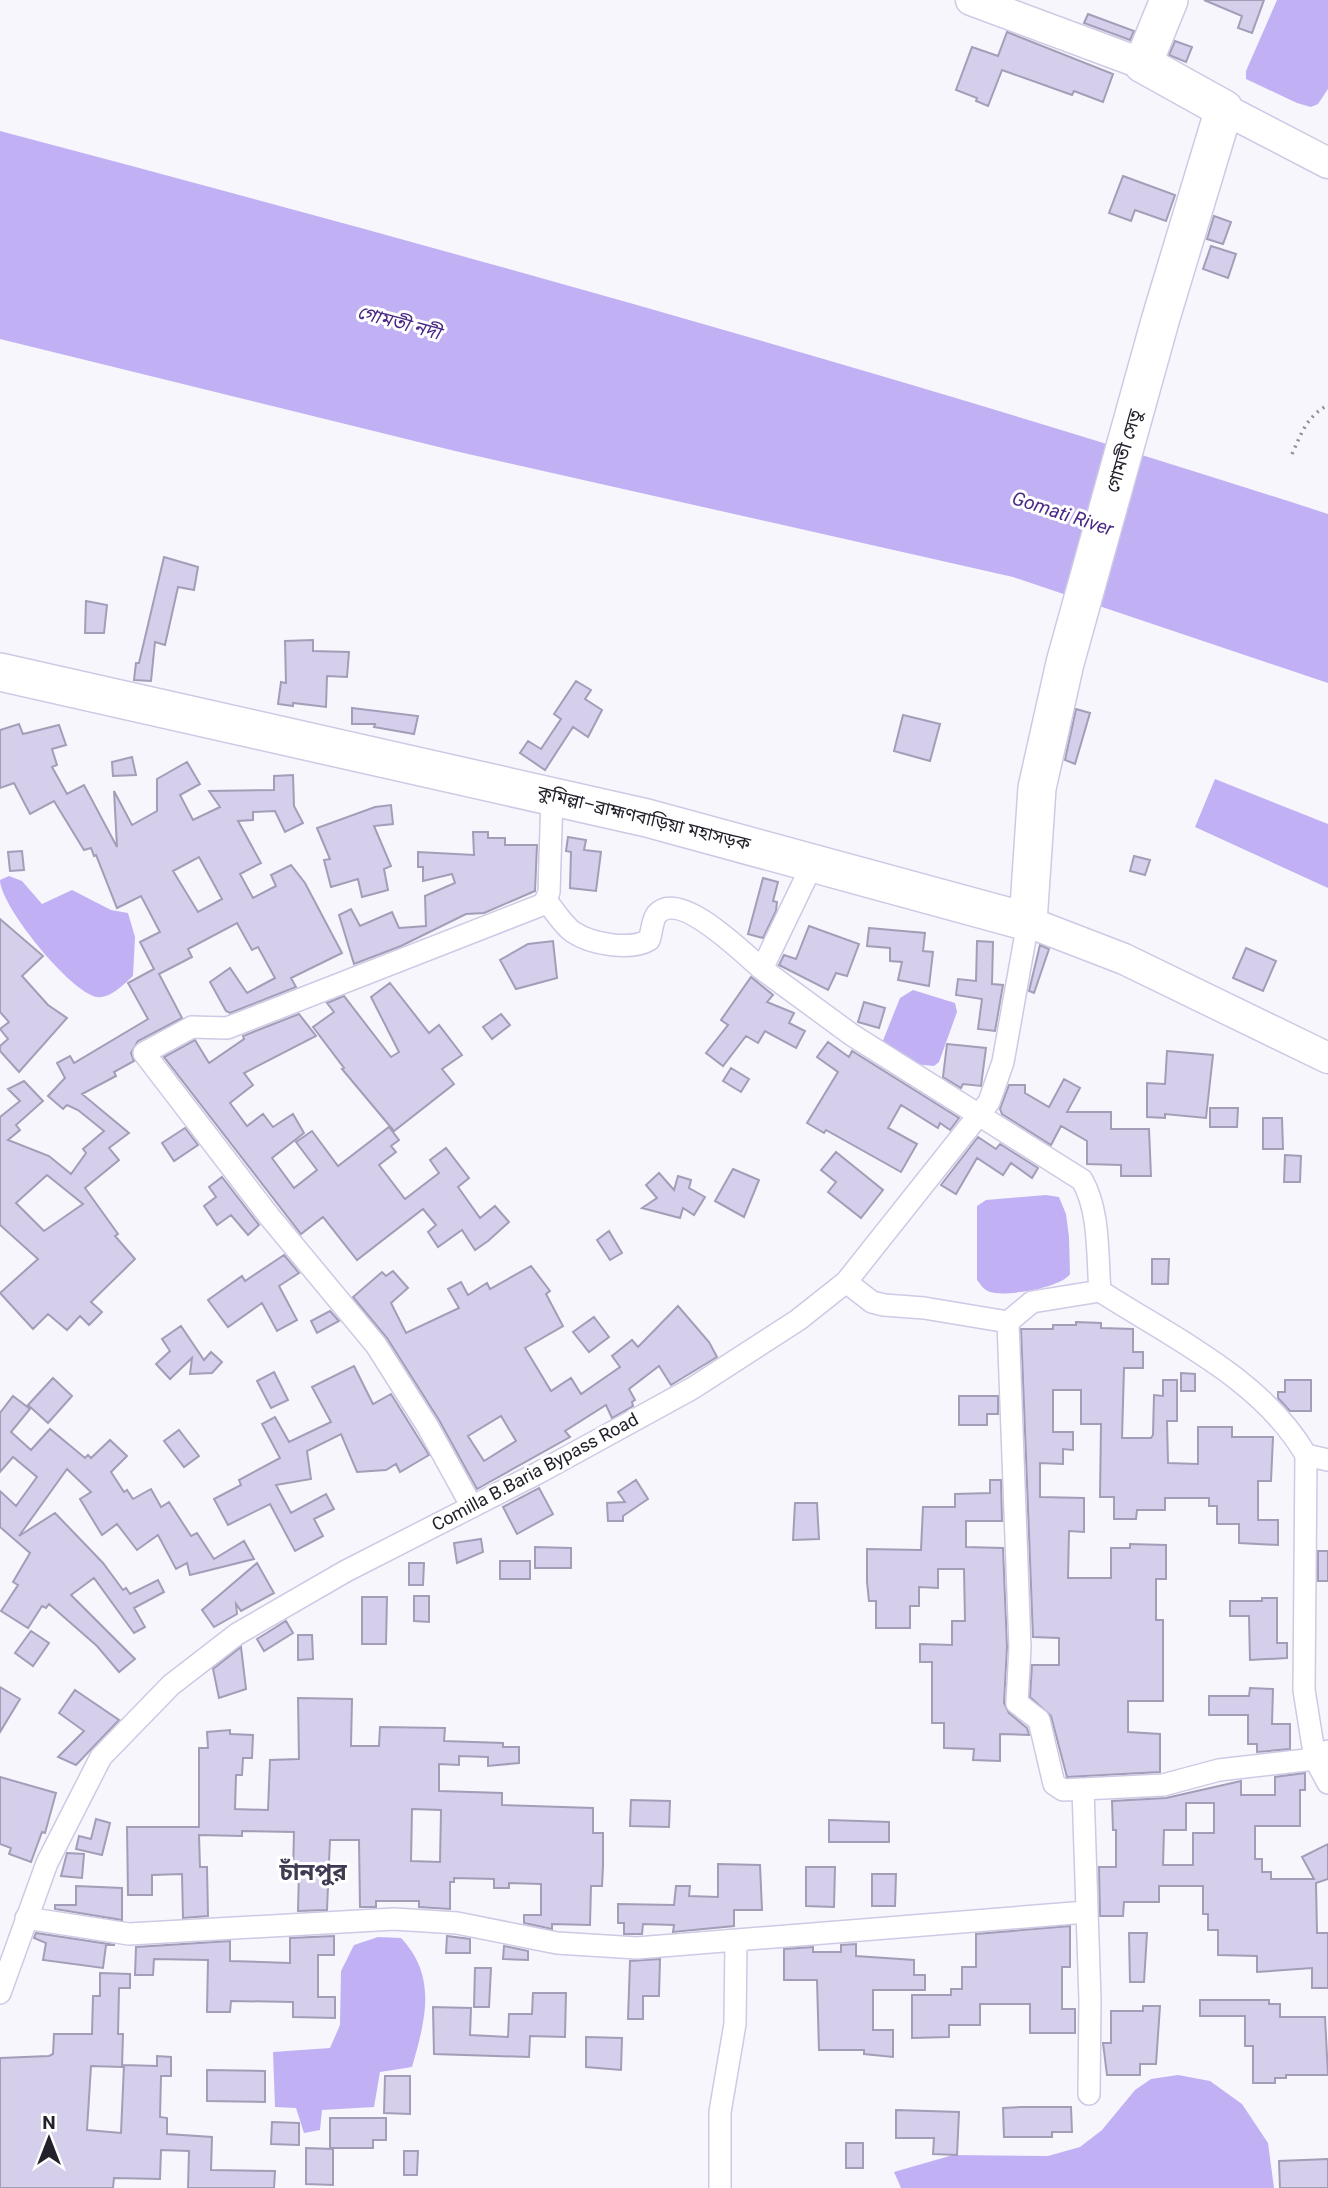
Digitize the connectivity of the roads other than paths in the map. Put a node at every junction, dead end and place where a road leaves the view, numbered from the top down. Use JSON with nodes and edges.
{"nodes":[{"id":1,"x":971,"y":0,"type":"edge"},
{"id":2,"x":1169,"y":0,"type":"edge"},
{"id":3,"x":1143,"y":64,"type":"junction"},
{"id":4,"x":1224,"y":109,"type":"junction"},
{"id":5,"x":1328,"y":163,"type":"edge"},
{"id":6,"x":0,"y":672,"type":"edge"},
{"id":7,"x":552,"y":796,"type":"junction"},
{"id":8,"x":814,"y":861,"type":"junction"},
{"id":9,"x":547,"y":902,"type":"junction"},
{"id":10,"x":1028,"y":922,"type":"junction"},
{"id":11,"x":762,"y":969,"type":"junction"},
{"id":12,"x":1328,"y":1058,"type":"edge"},
{"id":13,"x":982,"y":1115,"type":"junction"},
{"id":14,"x":846,"y":1282,"type":"junction"},
{"id":15,"x":1100,"y":1291,"type":"junction"},
{"id":16,"x":1008,"y":1322,"type":"junction"},
{"id":17,"x":1306,"y":1455,"type":"junction"},
{"id":18,"x":1328,"y":1460,"type":"edge"},
{"id":19,"x":472,"y":1507,"type":"junction"},
{"id":20,"x":1322,"y":1755,"type":"edge"},
{"id":21,"x":1328,"y":1783,"type":"edge"},
{"id":22,"x":1083,"y":1789,"type":"junction"},
{"id":23,"x":1086,"y":1912,"type":"junction"},
{"id":24,"x":15,"y":1926,"type":"edge"},
{"id":25,"x":736,"y":1941,"type":"junction"},
{"id":26,"x":0,"y":1993,"type":"edge"},
{"id":27,"x":1089,"y":2094,"type":"dead end"},
{"id":28,"x":720,"y":2188,"type":"edge"}],
"edges":[{"from":1,"to":3,"type":"street"},
{"from":2,"to":3,"type":"highway"},
{"from":3,"to":4,"type":"highway"},
{"from":4,"to":5,"type":"street"},
{"from":4,"to":10,"type":"highway","name":"গোমতী সেতু"},
{"from":6,"to":7,"type":"highway","name":"কুমিল্লা–ব্রাহ্মণবাড়িয়া মহাসড়ক"},
{"from":7,"to":8,"type":"highway","name":"কুমিল্লা–ব্রাহ্মণবাড়িয়া মহাসড়ক"},
{"from":7,"to":9,"type":"street"},
{"from":8,"to":10,"type":"highway","name":"কুমিল্লা–ব্রাহ্মণবাড়িয়া মহাসড়ক"},
{"from":8,"to":11,"type":"street"},
{"from":9,"to":11,"type":"street"},
{"from":9,"to":19,"type":"street"},
{"from":10,"to":12,"type":"street"},
{"from":10,"to":13,"type":"street","name":"Comilla B.Baria Bypass Road"},
{"from":11,"to":13,"type":"street"},
{"from":13,"to":14,"type":"street","name":"Comilla B.Baria Bypass Road"},
{"from":13,"to":15,"type":"street"},
{"from":14,"to":16,"type":"street"},
{"from":14,"to":19,"type":"street","name":"Comilla B.Baria Bypass Road"},
{"from":15,"to":16,"type":"street"},
{"from":15,"to":17,"type":"street"},
{"from":16,"to":22,"type":"street"},
{"from":17,"to":18,"type":"street"},
{"from":17,"to":20,"type":"street"},
{"from":19,"to":24,"type":"street","name":"Comilla B.Baria Bypass Road"},
{"from":20,"to":21,"type":"street"},
{"from":20,"to":22,"type":"street"},
{"from":22,"to":23,"type":"street"},
{"from":23,"to":25,"type":"street"},
{"from":23,"to":27,"type":"street"},
{"from":24,"to":25,"type":"street"},
{"from":24,"to":26,"type":"street","name":"Comilla B.Baria Bypass Road"},
{"from":25,"to":28,"type":"street"}]}
